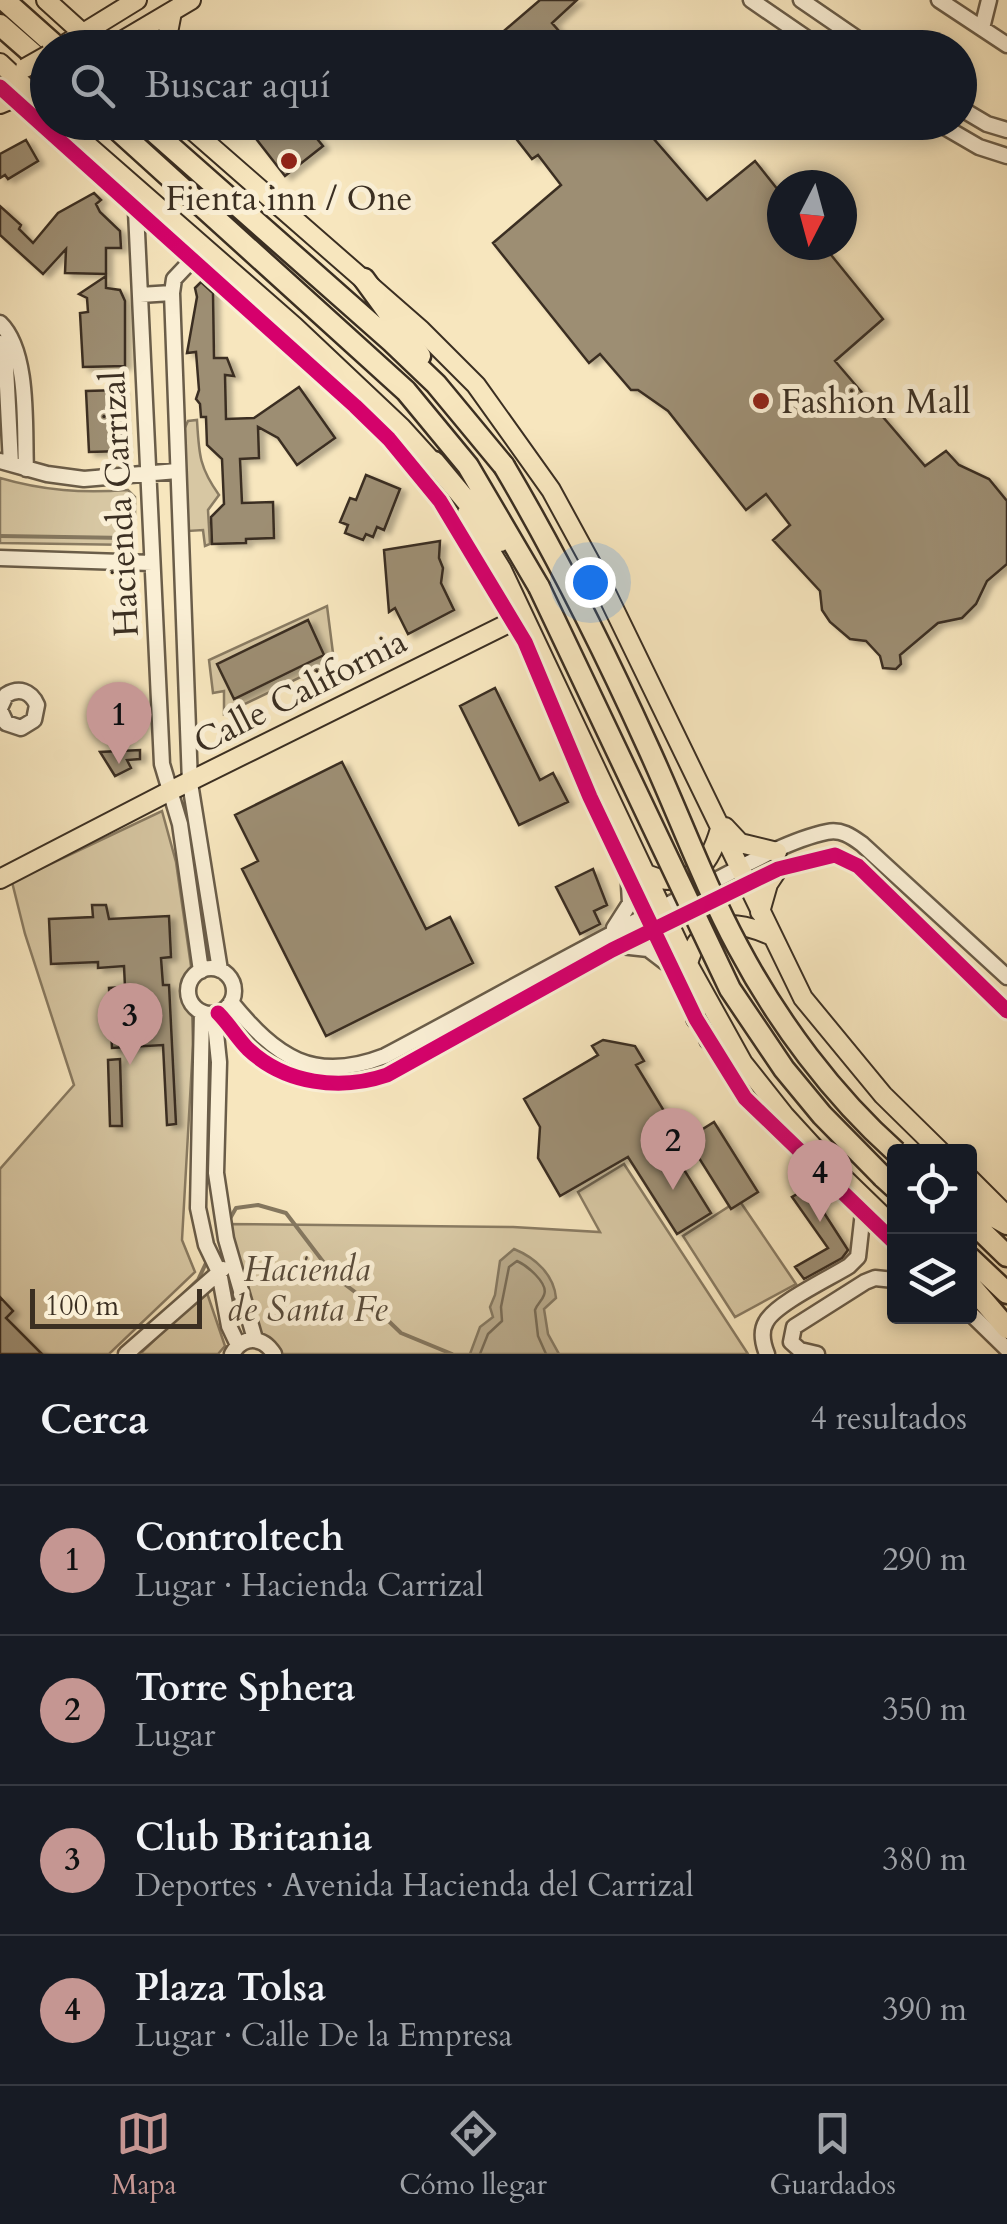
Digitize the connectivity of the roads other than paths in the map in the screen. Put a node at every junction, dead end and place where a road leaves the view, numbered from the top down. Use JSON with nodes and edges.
{"nodes":[{"id":1,"x":4,"y":0,"type":"edge"},
{"id":2,"x":46,"y":0,"type":"edge"},
{"id":3,"x":136,"y":0,"type":"edge"},
{"id":4,"x":192,"y":0,"type":"edge"},
{"id":5,"x":751,"y":0,"type":"edge"},
{"id":6,"x":800,"y":0,"type":"edge"},
{"id":7,"x":940,"y":0,"type":"edge"},
{"id":8,"x":989,"y":0,"type":"edge"},
{"id":9,"x":172,"y":12,"type":"junction"},
{"id":10,"x":0,"y":24,"type":"edge"},
{"id":11,"x":982,"y":28,"type":"junction"},
{"id":12,"x":50,"y":30,"type":"edge"},
{"id":13,"x":62,"y":30,"type":"edge"},
{"id":14,"x":87,"y":30,"type":"edge"},
{"id":15,"x":141,"y":30,"type":"edge"},
{"id":16,"x":169,"y":30,"type":"edge"},
{"id":17,"x":795,"y":30,"type":"edge"},
{"id":18,"x":844,"y":30,"type":"edge"},
{"id":19,"x":1007,"y":45,"type":"edge"},
{"id":20,"x":20,"y":83,"type":"edge"},
{"id":21,"x":977,"y":116,"type":"edge"},
{"id":22,"x":1004,"y":129,"type":"edge"},
{"id":23,"x":63,"y":140,"type":"edge"},
{"id":24,"x":70,"y":140,"type":"edge"},
{"id":25,"x":82,"y":140,"type":"edge"},
{"id":26,"x":129,"y":140,"type":"edge"},
{"id":27,"x":162,"y":140,"type":"edge"},
{"id":28,"x":202,"y":140,"type":"edge"},
{"id":29,"x":966,"y":140,"type":"edge"},
{"id":30,"x":1003,"y":155,"type":"edge"},
{"id":31,"x":77,"y":158,"type":"junction"},
{"id":32,"x":119,"y":174,"type":"junction"},
{"id":33,"x":136,"y":211,"type":"junction"},
{"id":34,"x":192,"y":260,"type":"junction"},
{"id":35,"x":364,"y":279,"type":"junction"},
{"id":36,"x":172,"y":293,"type":"junction"},
{"id":37,"x":140,"y":295,"type":"junction"},
{"id":38,"x":2,"y":326,"type":"edge"},
{"id":39,"x":0,"y":343,"type":"edge"},
{"id":40,"x":436,"y":384,"type":"junction"},
{"id":41,"x":5,"y":462,"type":"edge"},
{"id":42,"x":434,"y":462,"type":"junction"},
{"id":43,"x":26,"y":469,"type":"junction"},
{"id":44,"x":177,"y":471,"type":"junction"},
{"id":45,"x":149,"y":474,"type":"junction"},
{"id":46,"x":0,"y":558,"type":"edge"},
{"id":47,"x":152,"y":564,"type":"junction"},
{"id":48,"x":537,"y":583,"type":"junction"},
{"id":49,"x":518,"y":618,"type":"junction"},
{"id":50,"x":184,"y":650,"type":"junction"},
{"id":51,"x":156,"y":657,"type":"junction"},
{"id":52,"x":190,"y":783,"type":"junction"},
{"id":53,"x":168,"y":792,"type":"junction"},
{"id":54,"x":711,"y":810,"type":"junction"},
{"id":55,"x":720,"y":829,"type":"junction"},
{"id":56,"x":777,"y":860,"type":"junction"},
{"id":57,"x":636,"y":876,"type":"junction"},
{"id":58,"x":743,"y":876,"type":"junction"},
{"id":59,"x":0,"y":880,"type":"edge"},
{"id":60,"x":760,"y":912,"type":"junction"},
{"id":61,"x":657,"y":919,"type":"junction"},
{"id":62,"x":772,"y":936,"type":"junction"},
{"id":63,"x":604,"y":937,"type":"junction"},
{"id":64,"x":620,"y":946,"type":"junction"},
{"id":65,"x":561,"y":960,"type":"junction"},
{"id":66,"x":220,"y":970,"type":"junction"},
{"id":67,"x":685,"y":970,"type":"junction"},
{"id":68,"x":201,"y":971,"type":"junction"},
{"id":69,"x":570,"y":974,"type":"junction"},
{"id":70,"x":1005,"y":974,"type":"edge"},
{"id":71,"x":984,"y":990,"type":"junction"},
{"id":72,"x":231,"y":1002,"type":"junction"},
{"id":73,"x":1007,"y":1011,"type":"edge"},
{"id":74,"x":211,"y":1013,"type":"junction"},
{"id":75,"x":696,"y":1019,"type":"joint"},
{"id":76,"x":418,"y":1039,"type":"junction"},
{"id":77,"x":709,"y":1040,"type":"junction"},
{"id":78,"x":246,"y":1046,"type":"junction"},
{"id":79,"x":428,"y":1053,"type":"junction"},
{"id":80,"x":219,"y":1062,"type":"junction"},
{"id":81,"x":743,"y":1063,"type":"junction"},
{"id":82,"x":888,"y":1144,"type":"edge"},
{"id":83,"x":933,"y":1144,"type":"edge"},
{"id":84,"x":887,"y":1180,"type":"edge"},
{"id":85,"x":977,"y":1186,"type":"edge"},
{"id":86,"x":977,"y":1207,"type":"edge"},
{"id":87,"x":863,"y":1212,"type":"junction"},
{"id":88,"x":1007,"y":1216,"type":"edge"},
{"id":89,"x":887,"y":1220,"type":"edge"},
{"id":90,"x":224,"y":1222,"type":"junction"},
{"id":91,"x":1007,"y":1224,"type":"edge"},
{"id":92,"x":201,"y":1227,"type":"junction"},
{"id":93,"x":977,"y":1227,"type":"edge"},
{"id":94,"x":887,"y":1235,"type":"edge"},
{"id":95,"x":1007,"y":1256,"type":"edge"},
{"id":96,"x":233,"y":1263,"type":"junction"},
{"id":97,"x":977,"y":1265,"type":"edge"},
{"id":98,"x":219,"y":1272,"type":"junction"},
{"id":99,"x":887,"y":1279,"type":"edge"},
{"id":100,"x":1007,"y":1293,"type":"edge"},
{"id":101,"x":977,"y":1294,"type":"edge"},
{"id":102,"x":977,"y":1303,"type":"edge"},
{"id":103,"x":977,"y":1320,"type":"edge"},
{"id":104,"x":1007,"y":1330,"type":"edge"},
{"id":105,"x":255,"y":1339,"type":"junction"},
{"id":106,"x":791,"y":1342,"type":"junction"},
{"id":107,"x":765,"y":1348,"type":"edge"},
{"id":108,"x":1007,"y":1348,"type":"edge"},
{"id":109,"x":235,"y":1350,"type":"edge"},
{"id":110,"x":126,"y":1354,"type":"edge"},
{"id":111,"x":275,"y":1354,"type":"edge"},
{"id":112,"x":817,"y":1354,"type":"edge"}],
"edges":[{"from":1,"to":12,"type":"highway"},
{"from":2,"to":13,"type":"main road"},
{"from":3,"to":14,"type":"main road"},
{"from":4,"to":9,"type":"main road"},
{"from":5,"to":17,"type":"street"},
{"from":6,"to":18,"type":"street"},
{"from":7,"to":11,"type":"street"},
{"from":8,"to":11,"type":"street"},
{"from":9,"to":15,"type":"main road"},
{"from":9,"to":16,"type":"main road"},
{"from":10,"to":20,"type":"highway"},
{"from":11,"to":19,"type":"street"},
{"from":21,"to":22,"type":"street"},
{"from":22,"to":30,"type":"street"},
{"from":23,"to":31,"type":"street"},
{"from":24,"to":31,"type":"main road"},
{"from":25,"to":32,"type":"main road"},
{"from":26,"to":48,"type":"highway"},
{"from":27,"to":40,"type":"highway"},
{"from":28,"to":35,"type":"main road"},
{"from":29,"to":30,"type":"street"},
{"from":31,"to":32,"type":"main road"},
{"from":31,"to":33,"type":"street"},
{"from":32,"to":42,"type":"main road"},
{"from":33,"to":34,"type":"street"},
{"from":33,"to":37,"type":"street","name":"Hacienda Carrizal"},
{"from":34,"to":36,"type":"street"},
{"from":34,"to":49,"type":"street"},
{"from":35,"to":40,"type":"highway"},
{"from":35,"to":54,"type":"main road"},
{"from":36,"to":37,"type":"street"},
{"from":36,"to":44,"type":"street","name":"Hacienda Carrizal"},
{"from":37,"to":45,"type":"street","name":"Hacienda Carrizal"},
{"from":38,"to":43,"type":"street"},
{"from":39,"to":41,"type":"street"},
{"from":40,"to":82,"type":"highway","bridge":true},
{"from":41,"to":43,"type":"street"},
{"from":42,"to":48,"type":"highway"},
{"from":42,"to":49,"type":"main road"},
{"from":43,"to":45,"type":"street"},
{"from":44,"to":45,"type":"street"},
{"from":44,"to":50,"type":"street","name":"Hacienda Carrizal"},
{"from":45,"to":47,"type":"street","name":"Hacienda Carrizal"},
{"from":46,"to":47,"type":"street"},
{"from":47,"to":51,"type":"street","name":"Hacienda Carrizal"},
{"from":48,"to":84,"type":"highway","bridge":true},
{"from":49,"to":52,"type":"main road","name":"Calle California"},
{"from":49,"to":57,"type":"main road"},
{"from":50,"to":51,"type":"street"},
{"from":50,"to":52,"type":"street","name":"Hacienda Carrizal"},
{"from":51,"to":53,"type":"street","name":"Hacienda Carrizal"},
{"from":52,"to":53,"type":"main road","name":"Calle California"},
{"from":52,"to":66,"type":"street","name":"Hacienda Carrizal"},
{"from":53,"to":59,"type":"main road","name":"Calle California"},
{"from":53,"to":68,"type":"street","name":"Hacienda Carrizal"},
{"from":54,"to":55,"type":"main road"},
{"from":54,"to":56,"type":"main road"},
{"from":55,"to":57,"type":"main road"},
{"from":55,"to":58,"type":"main road"},
{"from":56,"to":58,"type":"street"},
{"from":56,"to":60,"type":"main road"},
{"from":56,"to":70,"type":"street"},
{"from":56,"to":71,"type":"street"},
{"from":57,"to":61,"type":"main road"},
{"from":57,"to":63,"type":"street"},
{"from":58,"to":60,"type":"main road"},
{"from":58,"to":61,"type":"street"},
{"from":60,"to":62,"type":"main road"},
{"from":61,"to":63,"type":"street"},
{"from":61,"to":64,"type":"street"},
{"from":61,"to":67,"type":"main road"},
{"from":62,"to":67,"type":"main road"},
{"from":62,"to":83,"type":"main road"},
{"from":63,"to":65,"type":"street"},
{"from":64,"to":67,"type":"street"},
{"from":64,"to":69,"type":"street"},
{"from":65,"to":69,"type":"street"},
{"from":65,"to":76,"type":"street"},
{"from":66,"to":68,"type":"street"},
{"from":66,"to":72,"type":"street"},
{"from":67,"to":75,"type":"main road"},
{"from":67,"to":81,"type":"main road"},
{"from":68,"to":74,"type":"street"},
{"from":69,"to":79,"type":"street"},
{"from":70,"to":71,"type":"street"},
{"from":71,"to":73,"type":"street"},
{"from":72,"to":74,"type":"street"},
{"from":72,"to":76,"type":"street"},
{"from":74,"to":78,"type":"street"},
{"from":74,"to":80,"type":"street"},
{"from":74,"to":92,"type":"street"},
{"from":75,"to":77,"type":"street"},
{"from":76,"to":79,"type":"street"},
{"from":77,"to":81,"type":"main road"},
{"from":77,"to":87,"type":"street"},
{"from":78,"to":79,"type":"street"},
{"from":78,"to":80,"type":"street"},
{"from":80,"to":90,"type":"street"},
{"from":81,"to":89,"type":"main road"},
{"from":85,"to":88,"type":"main road"},
{"from":86,"to":91,"type":"highway"},
{"from":87,"to":94,"type":"street"},
{"from":87,"to":107,"type":"street"},
{"from":90,"to":92,"type":"street"},
{"from":90,"to":96,"type":"street"},
{"from":92,"to":98,"type":"street"},
{"from":93,"to":95,"type":"highway"},
{"from":96,"to":98,"type":"street"},
{"from":96,"to":105,"type":"street"},
{"from":97,"to":100,"type":"highway"},
{"from":98,"to":109,"type":"street"},
{"from":98,"to":110,"type":"street"},
{"from":99,"to":106,"type":"street"},
{"from":101,"to":104,"type":"highway"},
{"from":102,"to":104,"type":"main road"},
{"from":103,"to":108,"type":"street"},
{"from":105,"to":109,"type":"street"},
{"from":105,"to":111,"type":"street"},
{"from":106,"to":107,"type":"street"},
{"from":106,"to":112,"type":"street"}]}
